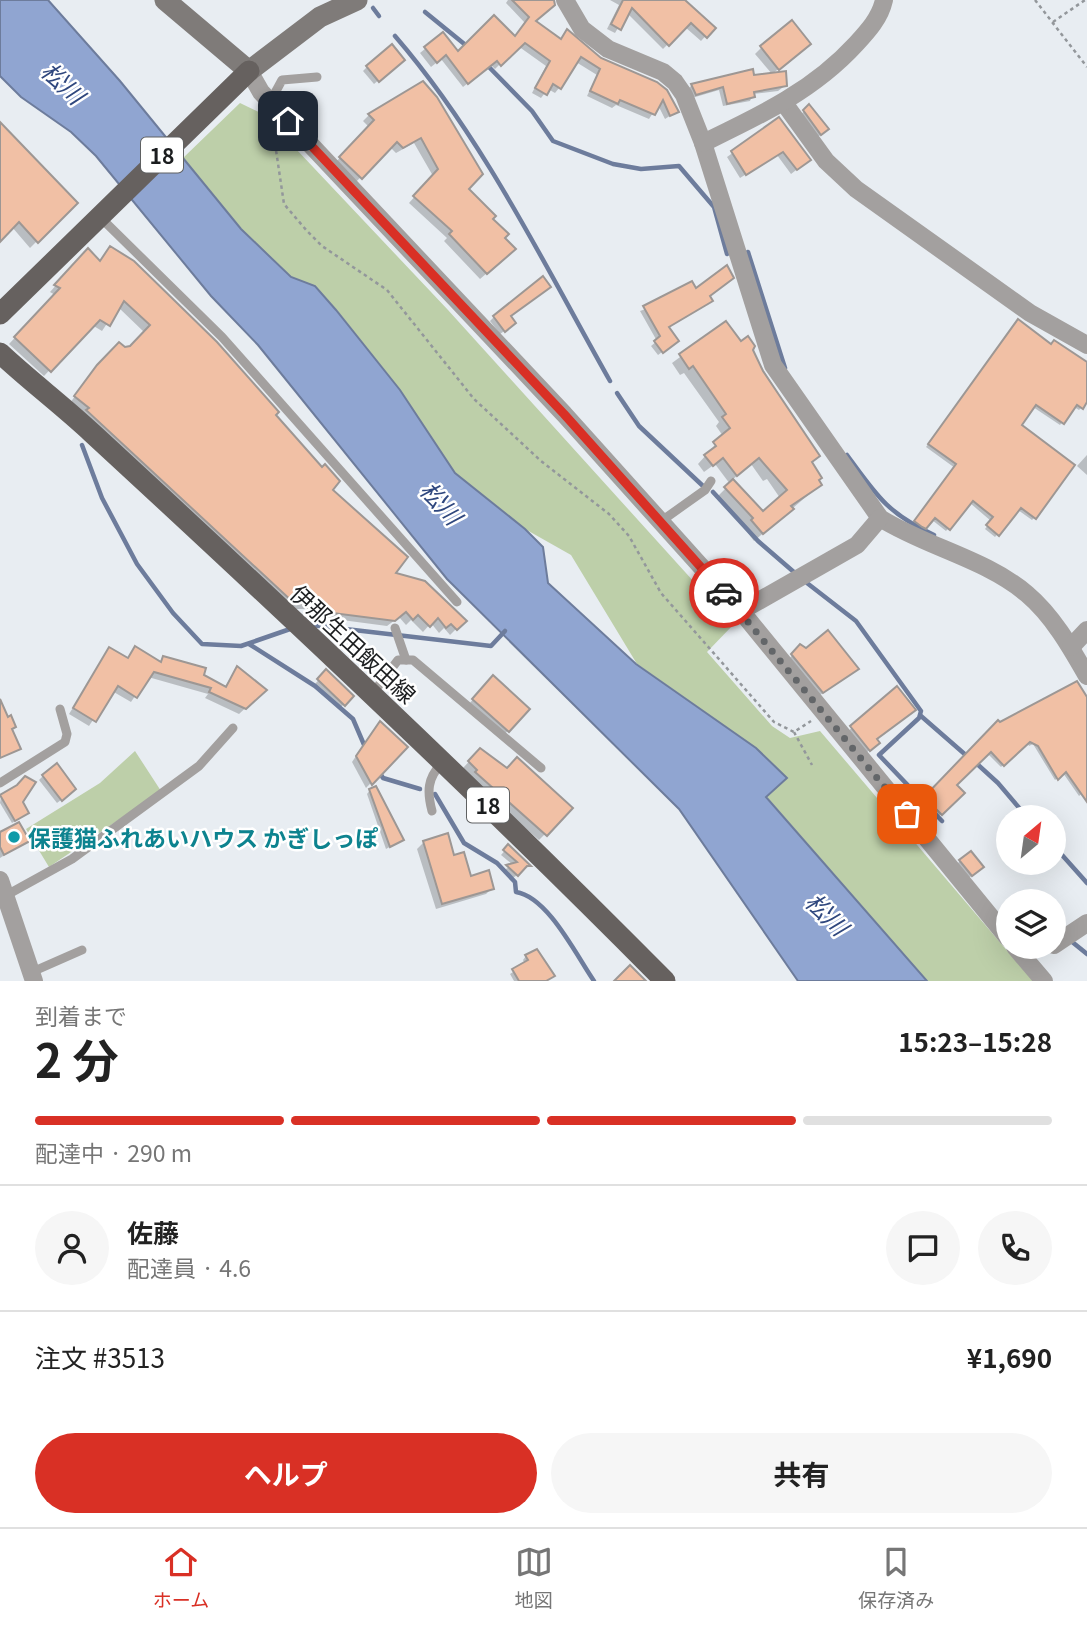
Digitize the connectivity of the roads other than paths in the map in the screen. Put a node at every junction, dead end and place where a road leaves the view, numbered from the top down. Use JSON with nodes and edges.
{"nodes":[{"id":1,"x":165,"y":0,"type":"edge"},
{"id":2,"x":357,"y":0,"type":"edge"},
{"id":3,"x":565,"y":0,"type":"edge"},
{"id":4,"x":884,"y":0,"type":"edge"},
{"id":5,"x":249,"y":71,"type":"junction"},
{"id":6,"x":317,"y":77,"type":"dead end"},
{"id":7,"x":270,"y":102,"type":"junction"},
{"id":8,"x":784,"y":103,"type":"junction"},
{"id":9,"x":703,"y":143,"type":"junction"},
{"id":10,"x":103,"y":213,"type":"junction"},
{"id":11,"x":0,"y":314,"type":"edge"},
{"id":12,"x":1087,"y":345,"type":"edge"},
{"id":13,"x":0,"y":353,"type":"edge"},
{"id":14,"x":711,"y":481,"type":"dead end"},
{"id":15,"x":880,"y":518,"type":"junction"},
{"id":16,"x":660,"y":522,"type":"junction"},
{"id":17,"x":457,"y":602,"type":"dead end"},
{"id":18,"x":741,"y":611,"type":"junction"},
{"id":19,"x":396,"y":628,"type":"dead end"},
{"id":20,"x":1087,"y":630,"type":"edge"},
{"id":21,"x":1071,"y":647,"type":"junction"},
{"id":22,"x":406,"y":660,"type":"junction"},
{"id":23,"x":1087,"y":676,"type":"edge"},
{"id":24,"x":372,"y":695,"type":"junction"},
{"id":25,"x":60,"y":709,"type":"dead end"},
{"id":26,"x":233,"y":728,"type":"dead end"},
{"id":27,"x":443,"y":762,"type":"junction"},
{"id":28,"x":541,"y":768,"type":"dead end"},
{"id":29,"x":0,"y":783,"type":"edge"},
{"id":30,"x":432,"y":811,"type":"dead end"},
{"id":31,"x":2,"y":891,"type":"edge"},
{"id":32,"x":996,"y":923,"type":"edge"},
{"id":33,"x":1087,"y":923,"type":"edge"},
{"id":34,"x":1066,"y":937,"type":"edge"},
{"id":35,"x":82,"y":950,"type":"dead end"},
{"id":36,"x":1031,"y":959,"type":"edge"},
{"id":37,"x":1028,"y":961,"type":"joint"},
{"id":38,"x":33,"y":977,"type":"edge"},
{"id":39,"x":665,"y":981,"type":"edge"},
{"id":40,"x":1044,"y":981,"type":"edge"}],
"edges":[{"from":1,"to":5,"type":"street"},
{"from":2,"to":5,"type":"street"},
{"from":3,"to":9,"type":"street"},
{"from":4,"to":8,"type":"street"},
{"from":5,"to":7,"type":"street"},
{"from":5,"to":10,"type":"main road","number":"18"},
{"from":6,"to":7,"type":"lane"},
{"from":7,"to":16,"type":"street"},
{"from":8,"to":9,"type":"street"},
{"from":8,"to":12,"type":"street"},
{"from":9,"to":15,"type":"street"},
{"from":10,"to":11,"type":"main road","number":"18"},
{"from":10,"to":17,"type":"lane"},
{"from":13,"to":24,"type":"main road","name":"伊那生田飯田線","number":"18"},
{"from":14,"to":16,"type":"lane"},
{"from":15,"to":18,"type":"street"},
{"from":15,"to":21,"type":"street"},
{"from":16,"to":18,"type":"street"},
{"from":18,"to":32,"type":"street"},
{"from":19,"to":22,"type":"lane"},
{"from":20,"to":21,"type":"street"},
{"from":21,"to":23,"type":"street"},
{"from":22,"to":24,"type":"lane"},
{"from":22,"to":28,"type":"lane"},
{"from":24,"to":27,"type":"main road","name":"伊那生田飯田線","number":"18"},
{"from":25,"to":29,"type":"lane"},
{"from":26,"to":31,"type":"lane"},
{"from":27,"to":30,"type":"lane"},
{"from":27,"to":39,"type":"main road","name":"伊那生田飯田線","number":"18"},
{"from":31,"to":38,"type":"street"},
{"from":33,"to":34,"type":"street"},
{"from":35,"to":38,"type":"lane"},
{"from":36,"to":37,"type":"street"},
{"from":37,"to":40,"type":"street"}]}
